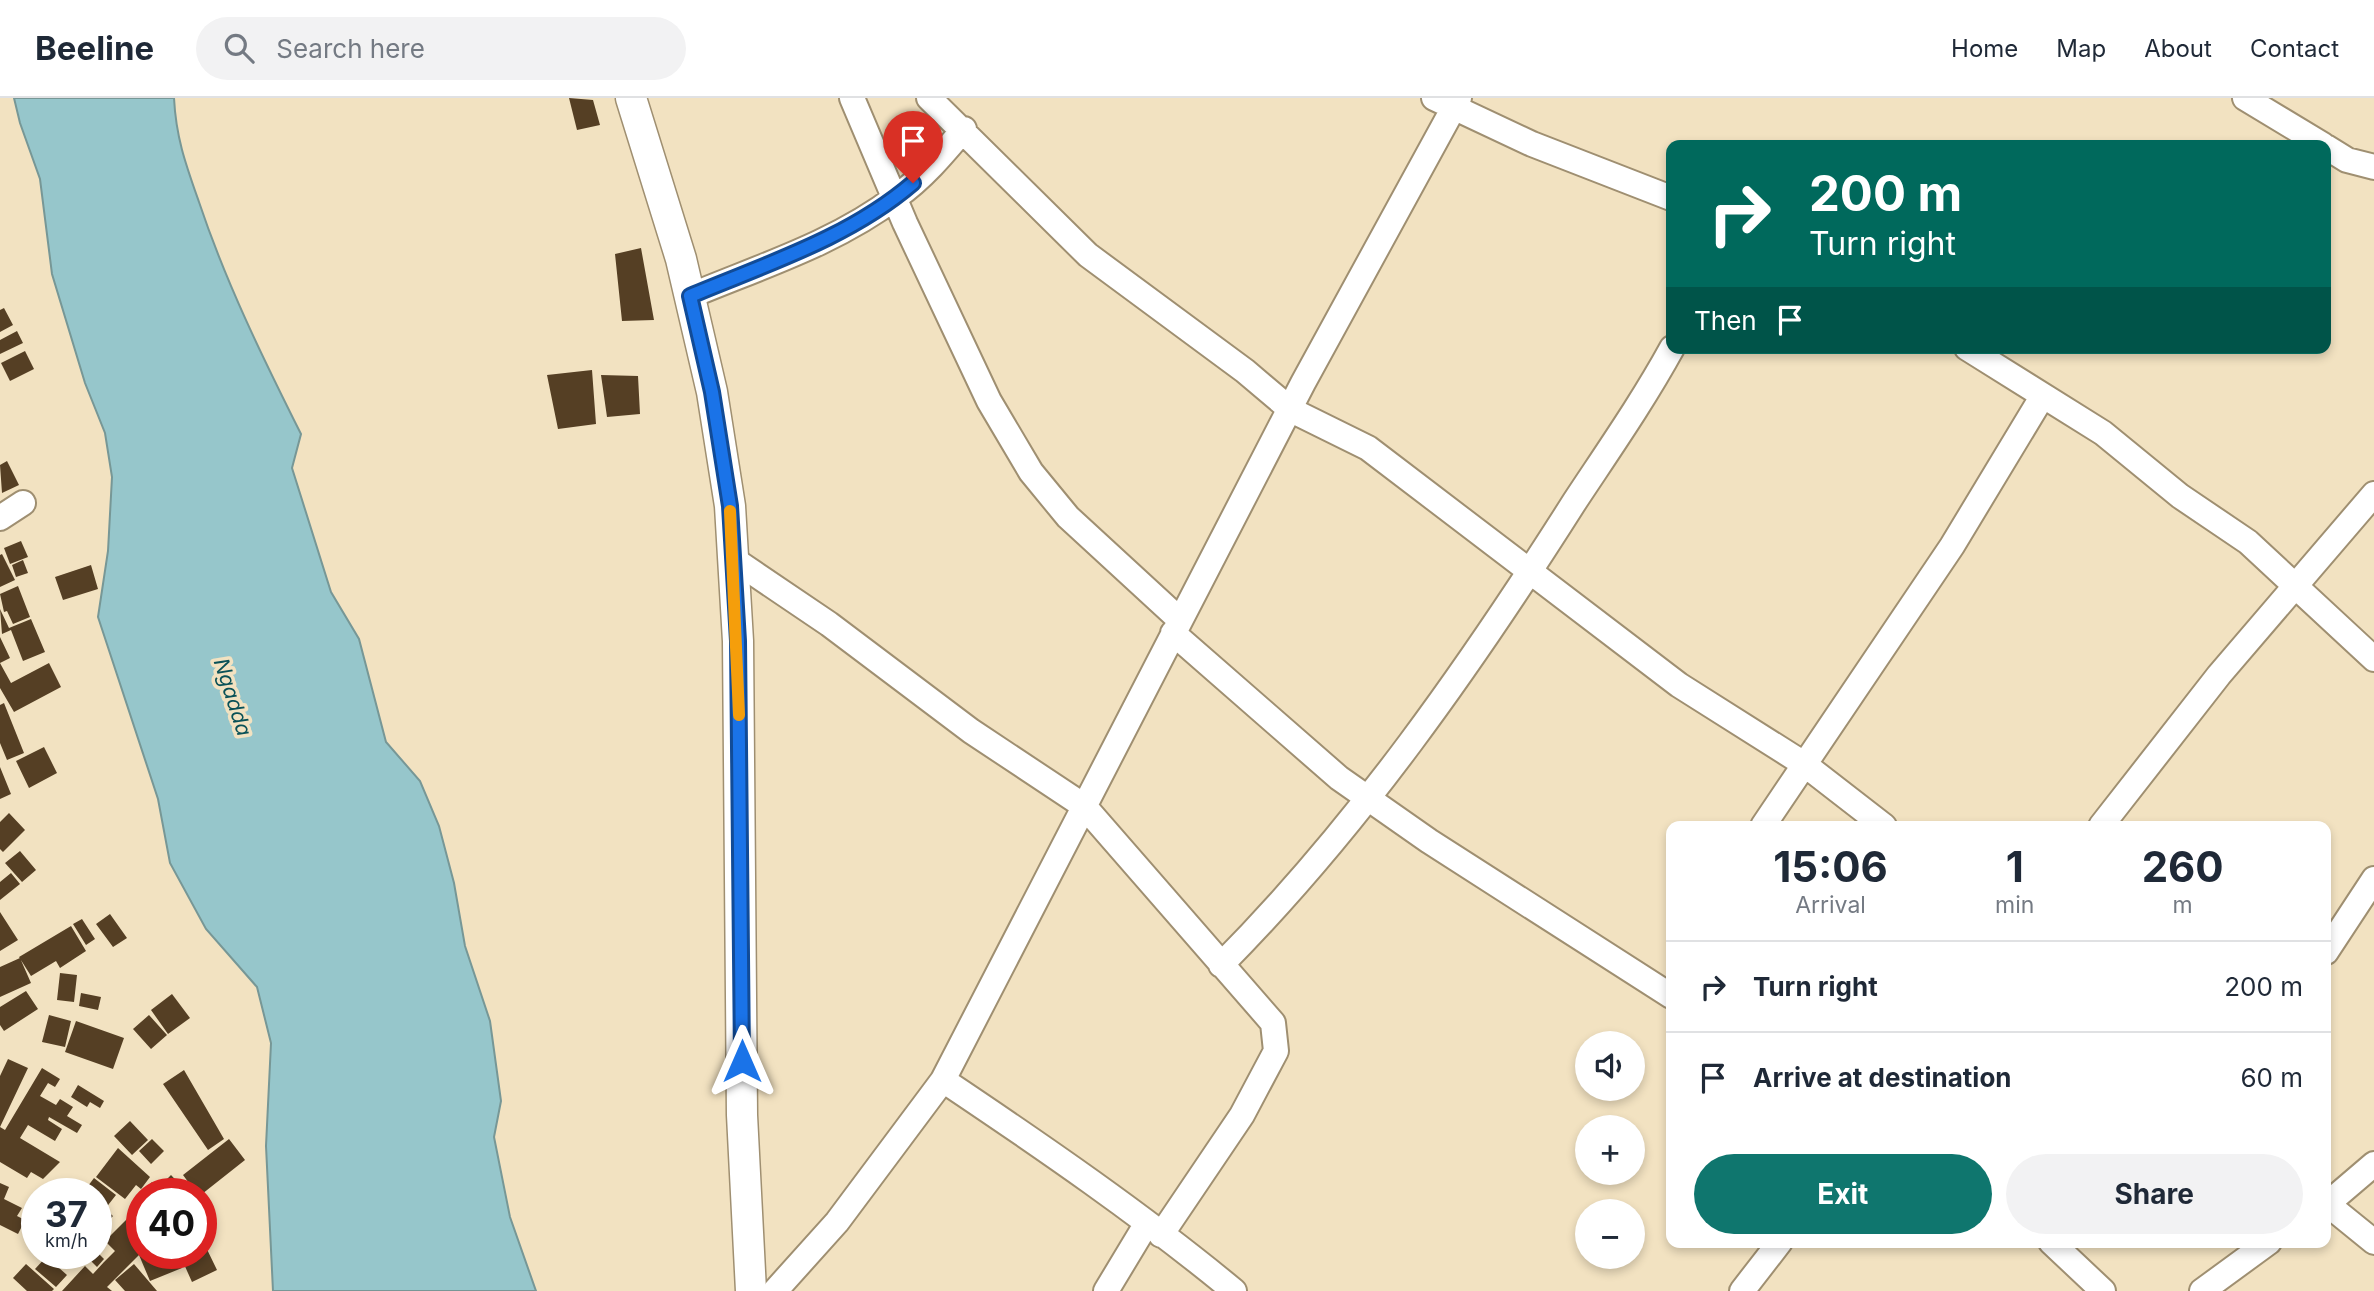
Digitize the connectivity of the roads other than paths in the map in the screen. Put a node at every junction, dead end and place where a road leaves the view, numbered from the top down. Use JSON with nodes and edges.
{"nodes":[{"id":1,"x":631,"y":98,"type":"edge"},
{"id":2,"x":852,"y":98,"type":"edge"},
{"id":3,"x":929,"y":98,"type":"edge"},
{"id":4,"x":2245,"y":98,"type":"edge"},
{"id":5,"x":1449,"y":101,"type":"edge"},
{"id":6,"x":964,"y":129,"type":"junction"},
{"id":7,"x":2314,"y":140,"type":"edge"},
{"id":8,"x":2331,"y":150,"type":"edge"},
{"id":9,"x":2374,"y":167,"type":"edge"},
{"id":10,"x":1666,"y":196,"type":"edge"},
{"id":11,"x":895,"y":198,"type":"junction"},
{"id":12,"x":690,"y":296,"type":"junction"},
{"id":13,"x":1668,"y":354,"type":"edge"},
{"id":14,"x":1976,"y":354,"type":"edge"},
{"id":15,"x":2042,"y":397,"type":"junction"},
{"id":16,"x":1291,"y":410,"type":"junction"},
{"id":17,"x":2374,"y":494,"type":"edge"},
{"id":18,"x":23,"y":503,"type":"dead end"},
{"id":19,"x":0,"y":518,"type":"edge"},
{"id":20,"x":733,"y":559,"type":"junction"},
{"id":21,"x":1529,"y":574,"type":"junction"},
{"id":22,"x":2295,"y":585,"type":"junction"},
{"id":23,"x":1177,"y":627,"type":"junction"},
{"id":24,"x":2374,"y":659,"type":"edge"},
{"id":25,"x":1804,"y":764,"type":"junction"},
{"id":26,"x":1367,"y":799,"type":"junction"},
{"id":27,"x":1084,"y":806,"type":"junction"},
{"id":28,"x":1766,"y":821,"type":"edge"},
{"id":29,"x":1878,"y":821,"type":"edge"},
{"id":30,"x":2105,"y":821,"type":"edge"},
{"id":31,"x":2374,"y":879,"type":"edge"},
{"id":32,"x":2331,"y":944,"type":"edge"},
{"id":33,"x":1221,"y":965,"type":"junction"},
{"id":34,"x":1666,"y":988,"type":"edge"},
{"id":35,"x":943,"y":1080,"type":"junction"},
{"id":36,"x":2374,"y":1164,"type":"edge"},
{"id":37,"x":2331,"y":1200,"type":"edge"},
{"id":38,"x":2331,"y":1208,"type":"edge"},
{"id":39,"x":1154,"y":1229,"type":"junction"},
{"id":40,"x":2374,"y":1242,"type":"edge"},
{"id":41,"x":1775,"y":1248,"type":"edge"},
{"id":42,"x":2068,"y":1248,"type":"edge"},
{"id":43,"x":2261,"y":1248,"type":"edge"},
{"id":44,"x":770,"y":1291,"type":"edge"},
{"id":45,"x":1106,"y":1291,"type":"edge"},
{"id":46,"x":1234,"y":1291,"type":"edge"},
{"id":47,"x":1742,"y":1291,"type":"edge"},
{"id":48,"x":2103,"y":1291,"type":"edge"},
{"id":49,"x":2202,"y":1291,"type":"edge"}],
"edges":[{"from":1,"to":12,"type":"street"},
{"from":2,"to":11,"type":"street"},
{"from":3,"to":6,"type":"street"},
{"from":4,"to":7,"type":"street"},
{"from":5,"to":10,"type":"street"},
{"from":5,"to":16,"type":"street"},
{"from":6,"to":11,"type":"street"},
{"from":6,"to":16,"type":"street"},
{"from":8,"to":9,"type":"street"},
{"from":11,"to":12,"type":"street"},
{"from":11,"to":23,"type":"street"},
{"from":12,"to":20,"type":"street"},
{"from":13,"to":21,"type":"street"},
{"from":14,"to":15,"type":"street"},
{"from":15,"to":22,"type":"street"},
{"from":15,"to":25,"type":"street"},
{"from":16,"to":21,"type":"street"},
{"from":16,"to":23,"type":"street"},
{"from":17,"to":22,"type":"street"},
{"from":18,"to":19,"type":"street"},
{"from":20,"to":27,"type":"street"},
{"from":20,"to":44,"type":"street"},
{"from":21,"to":25,"type":"street"},
{"from":21,"to":26,"type":"street"},
{"from":22,"to":24,"type":"street"},
{"from":22,"to":30,"type":"street"},
{"from":23,"to":26,"type":"street"},
{"from":23,"to":27,"type":"street"},
{"from":25,"to":28,"type":"street"},
{"from":25,"to":29,"type":"street"},
{"from":26,"to":33,"type":"street"},
{"from":26,"to":34,"type":"street"},
{"from":27,"to":33,"type":"street"},
{"from":27,"to":35,"type":"street"},
{"from":31,"to":32,"type":"street"},
{"from":33,"to":39,"type":"street"},
{"from":35,"to":39,"type":"street"},
{"from":35,"to":44,"type":"street"},
{"from":36,"to":37,"type":"street"},
{"from":38,"to":40,"type":"street"},
{"from":39,"to":45,"type":"street"},
{"from":39,"to":46,"type":"street"},
{"from":41,"to":47,"type":"street"},
{"from":42,"to":48,"type":"street"},
{"from":43,"to":49,"type":"street"}]}
